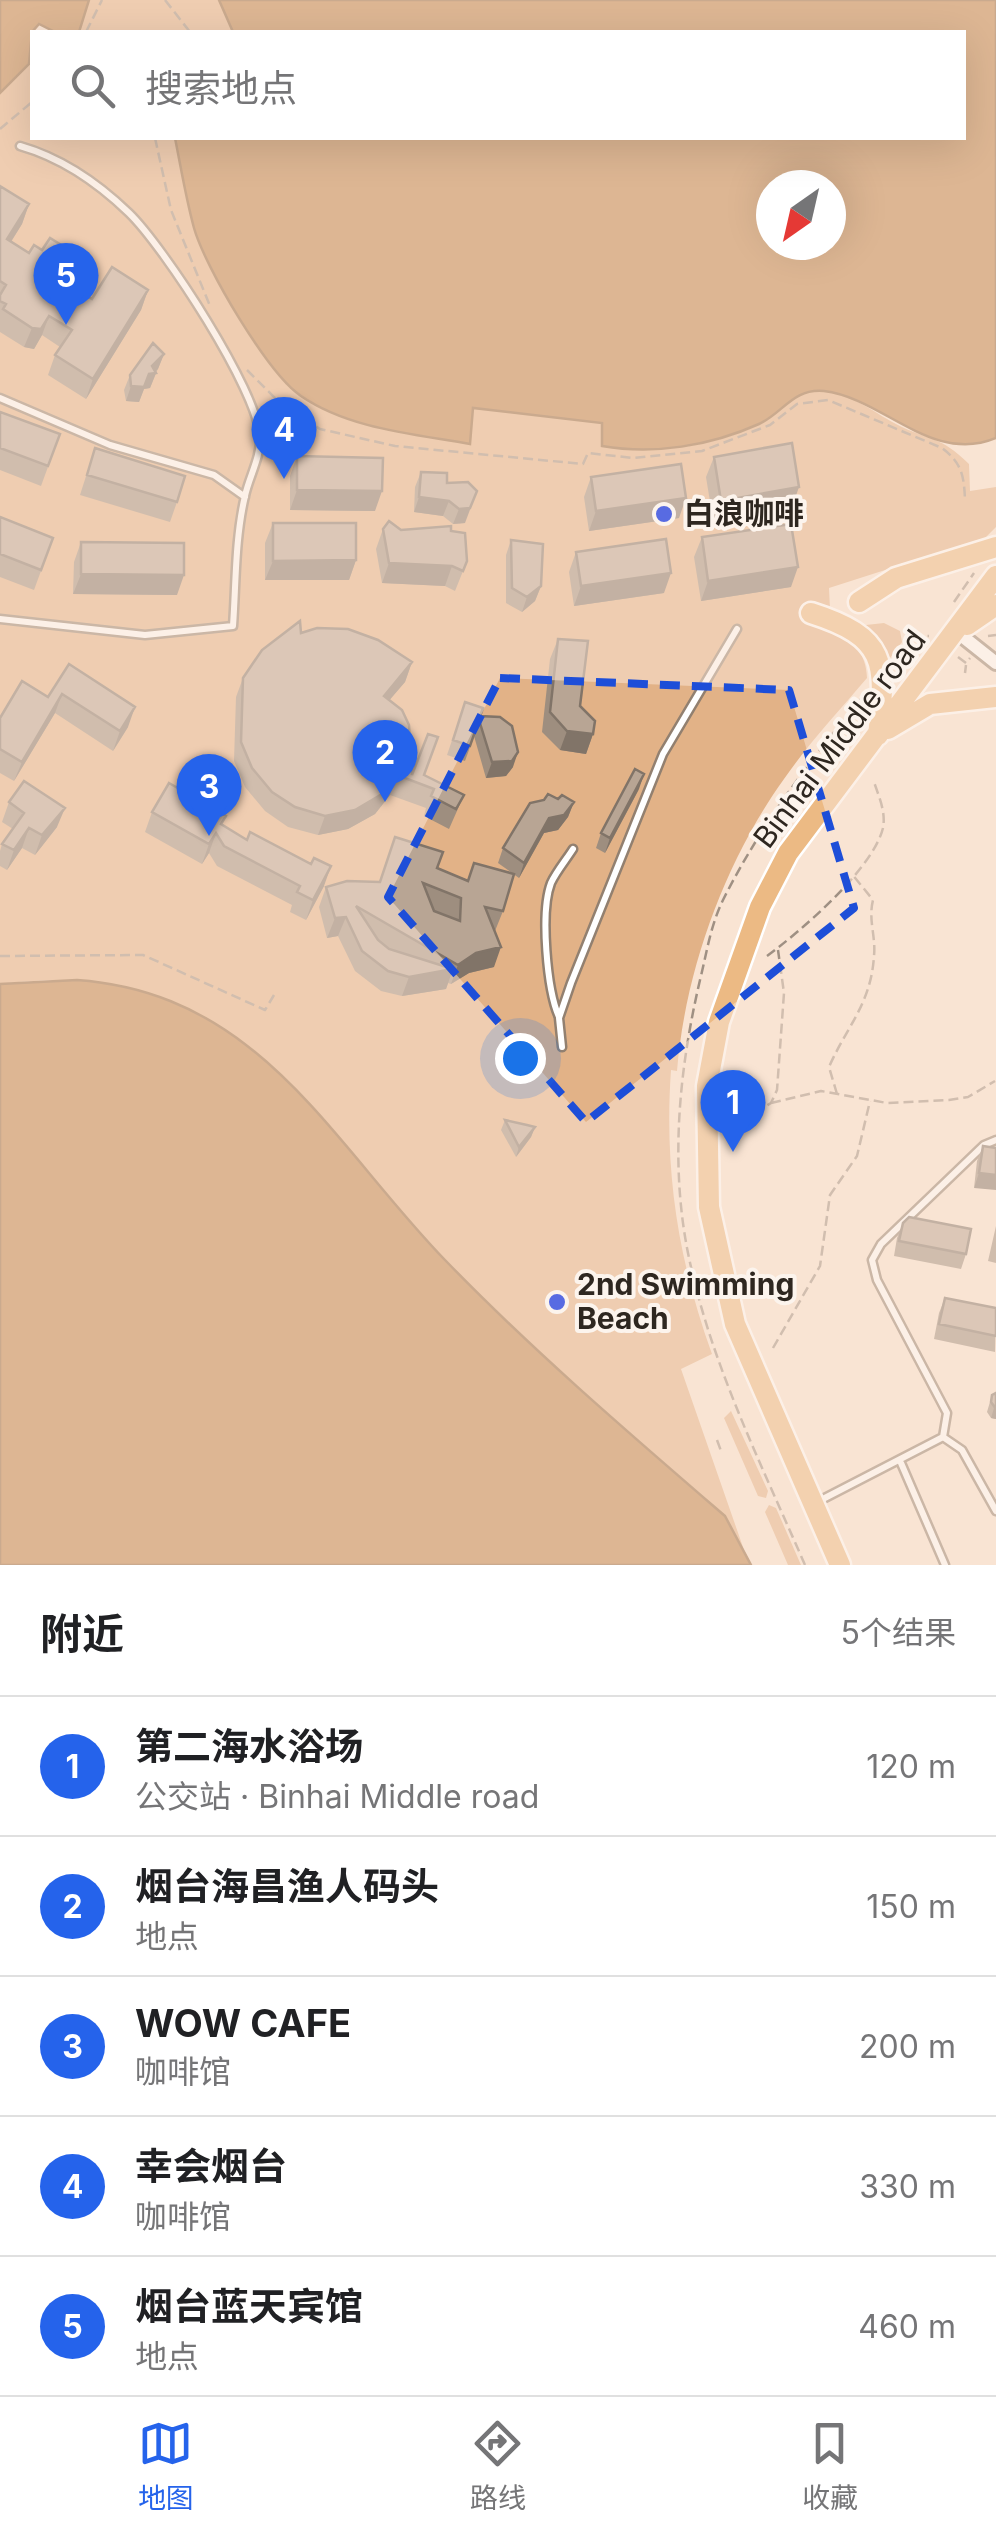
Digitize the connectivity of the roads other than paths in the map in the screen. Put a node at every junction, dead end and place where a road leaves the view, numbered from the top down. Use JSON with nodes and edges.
{"nodes":[{"id":1,"x":20,"y":146,"type":"dead end"},
{"id":2,"x":0,"y":398,"type":"edge"},
{"id":3,"x":245,"y":496,"type":"junction"},
{"id":4,"x":996,"y":547,"type":"edge"},
{"id":5,"x":996,"y":576,"type":"edge"},
{"id":6,"x":859,"y":602,"type":"dead end"},
{"id":7,"x":996,"y":605,"type":"edge"},
{"id":8,"x":811,"y":613,"type":"dead end"},
{"id":9,"x":0,"y":619,"type":"edge"},
{"id":10,"x":738,"y":630,"type":"dead end"},
{"id":11,"x":957,"y":632,"type":"junction"},
{"id":12,"x":996,"y":663,"type":"edge"},
{"id":13,"x":996,"y":697,"type":"edge"},
{"id":14,"x":878,"y":735,"type":"junction"},
{"id":15,"x":573,"y":849,"type":"dead end"},
{"id":16,"x":559,"y":1018,"type":"junction"},
{"id":17,"x":562,"y":1046,"type":"dead end"},
{"id":18,"x":996,"y":1140,"type":"edge"},
{"id":19,"x":943,"y":1437,"type":"junction"},
{"id":20,"x":900,"y":1463,"type":"junction"},
{"id":21,"x":813,"y":1504,"type":"junction"},
{"id":22,"x":996,"y":1511,"type":"edge"},
{"id":23,"x":840,"y":1565,"type":"edge"},
{"id":24,"x":945,"y":1565,"type":"edge"}],
"edges":[{"from":1,"to":3,"type":"lane"},
{"from":2,"to":3,"type":"lane"},
{"from":3,"to":9,"type":"lane"},
{"from":4,"to":6,"type":"main road"},
{"from":5,"to":11,"type":"main road","name":"Binhai Middle road"},
{"from":7,"to":11,"type":"main road","name":"Binhai Middle road"},
{"from":8,"to":14,"type":"main road"},
{"from":10,"to":16,"type":"lane"},
{"from":11,"to":12,"type":"street"},
{"from":11,"to":14,"type":"main road","name":"Binhai Middle road"},
{"from":13,"to":14,"type":"main road"},
{"from":14,"to":21,"type":"main road","name":"Binhai Middle road"},
{"from":15,"to":16,"type":"lane"},
{"from":16,"to":17,"type":"lane"},
{"from":18,"to":19,"type":"lane"},
{"from":19,"to":20,"type":"lane"},
{"from":19,"to":22,"type":"lane"},
{"from":20,"to":21,"type":"lane"},
{"from":20,"to":24,"type":"lane"},
{"from":21,"to":23,"type":"main road","name":"Binhai Middle road"}]}
